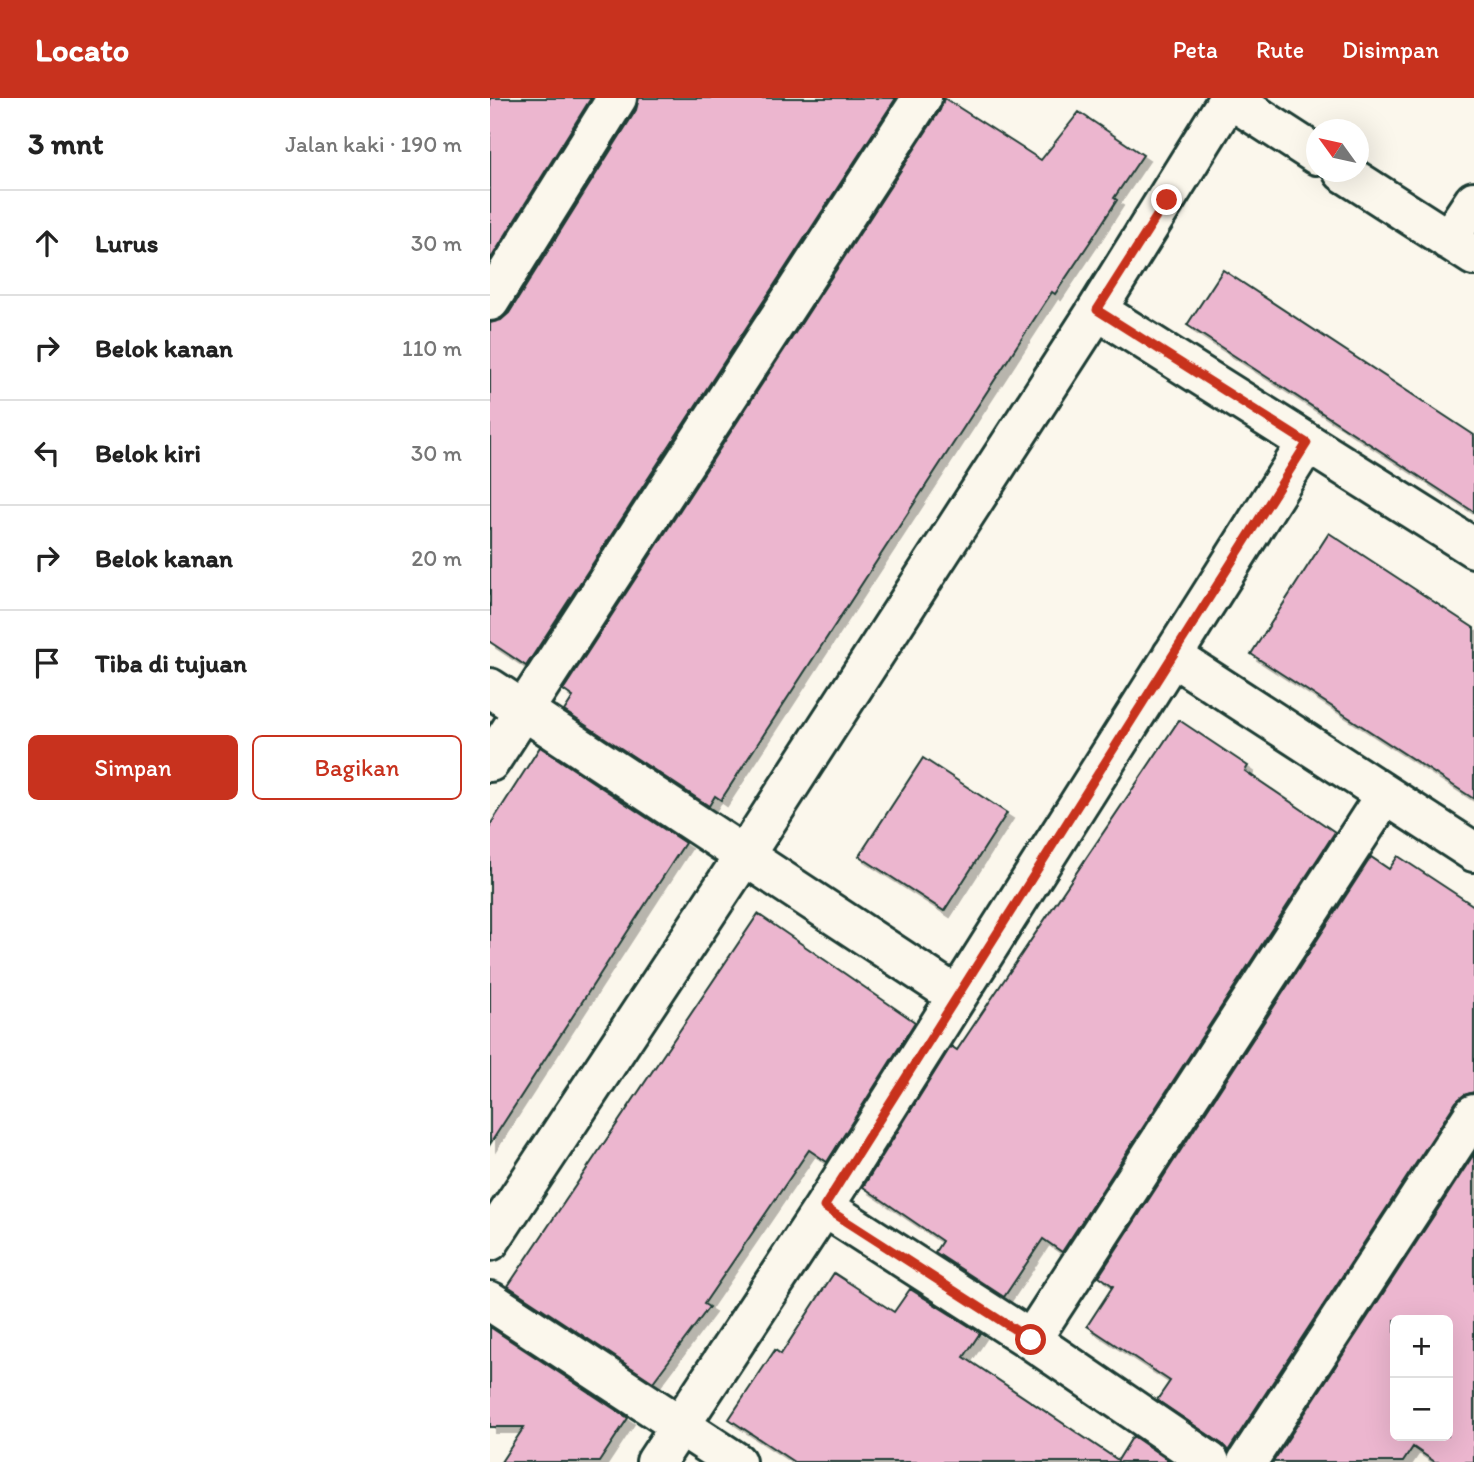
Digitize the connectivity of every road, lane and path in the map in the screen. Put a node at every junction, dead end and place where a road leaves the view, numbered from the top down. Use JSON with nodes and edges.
{"nodes":[{"id":1,"x":617,"y":98,"type":"edge"},
{"id":2,"x":922,"y":98,"type":"edge"},
{"id":3,"x":1229,"y":98,"type":"edge"},
{"id":4,"x":1306,"y":148,"type":"edge"},
{"id":5,"x":1359,"y":182,"type":"edge"},
{"id":6,"x":1474,"y":201,"type":"edge"},
{"id":7,"x":1461,"y":248,"type":"edge"},
{"id":8,"x":490,"y":301,"type":"edge"},
{"id":9,"x":1097,"y":310,"type":"junction"},
{"id":10,"x":1307,"y":443,"type":"junction"},
{"id":11,"x":1474,"y":548,"type":"edge"},
{"id":12,"x":1172,"y":656,"type":"junction"},
{"id":13,"x":490,"y":688,"type":"edge"},
{"id":14,"x":524,"y":710,"type":"junction"},
{"id":15,"x":490,"y":762,"type":"edge"},
{"id":16,"x":1385,"y":795,"type":"junction"},
{"id":17,"x":1474,"y":852,"type":"edge"},
{"id":18,"x":744,"y":856,"type":"junction"},
{"id":19,"x":957,"y":996,"type":"junction"},
{"id":20,"x":1474,"y":1114,"type":"edge"},
{"id":21,"x":824,"y":1207,"type":"junction"},
{"id":22,"x":490,"y":1241,"type":"edge"},
{"id":23,"x":490,"y":1301,"type":"edge"},
{"id":24,"x":1031,"y":1340,"type":"junction"},
{"id":25,"x":680,"y":1425,"type":"junction"},
{"id":26,"x":656,"y":1462,"type":"edge"},
{"id":27,"x":736,"y":1462,"type":"edge"},
{"id":28,"x":1210,"y":1462,"type":"edge"},
{"id":29,"x":1247,"y":1462,"type":"edge"}],
"edges":[{"from":1,"to":8,"type":"street"},
{"from":2,"to":14,"type":"street"},
{"from":3,"to":4,"type":"street"},
{"from":3,"to":9,"type":"street"},
{"from":5,"to":7,"type":"street"},
{"from":6,"to":7,"type":"street"},
{"from":9,"to":10,"type":"street"},
{"from":9,"to":18,"type":"street"},
{"from":10,"to":11,"type":"street"},
{"from":10,"to":12,"type":"street"},
{"from":12,"to":16,"type":"street"},
{"from":12,"to":19,"type":"street"},
{"from":13,"to":14,"type":"street"},
{"from":14,"to":15,"type":"street"},
{"from":14,"to":18,"type":"street"},
{"from":16,"to":17,"type":"street"},
{"from":16,"to":24,"type":"street"},
{"from":18,"to":19,"type":"street"},
{"from":18,"to":22,"type":"street"},
{"from":19,"to":21,"type":"street"},
{"from":20,"to":29,"type":"street"},
{"from":21,"to":24,"type":"street"},
{"from":21,"to":25,"type":"street"},
{"from":23,"to":25,"type":"street"},
{"from":24,"to":28,"type":"street"},
{"from":25,"to":26,"type":"street"},
{"from":25,"to":27,"type":"street"}]}
